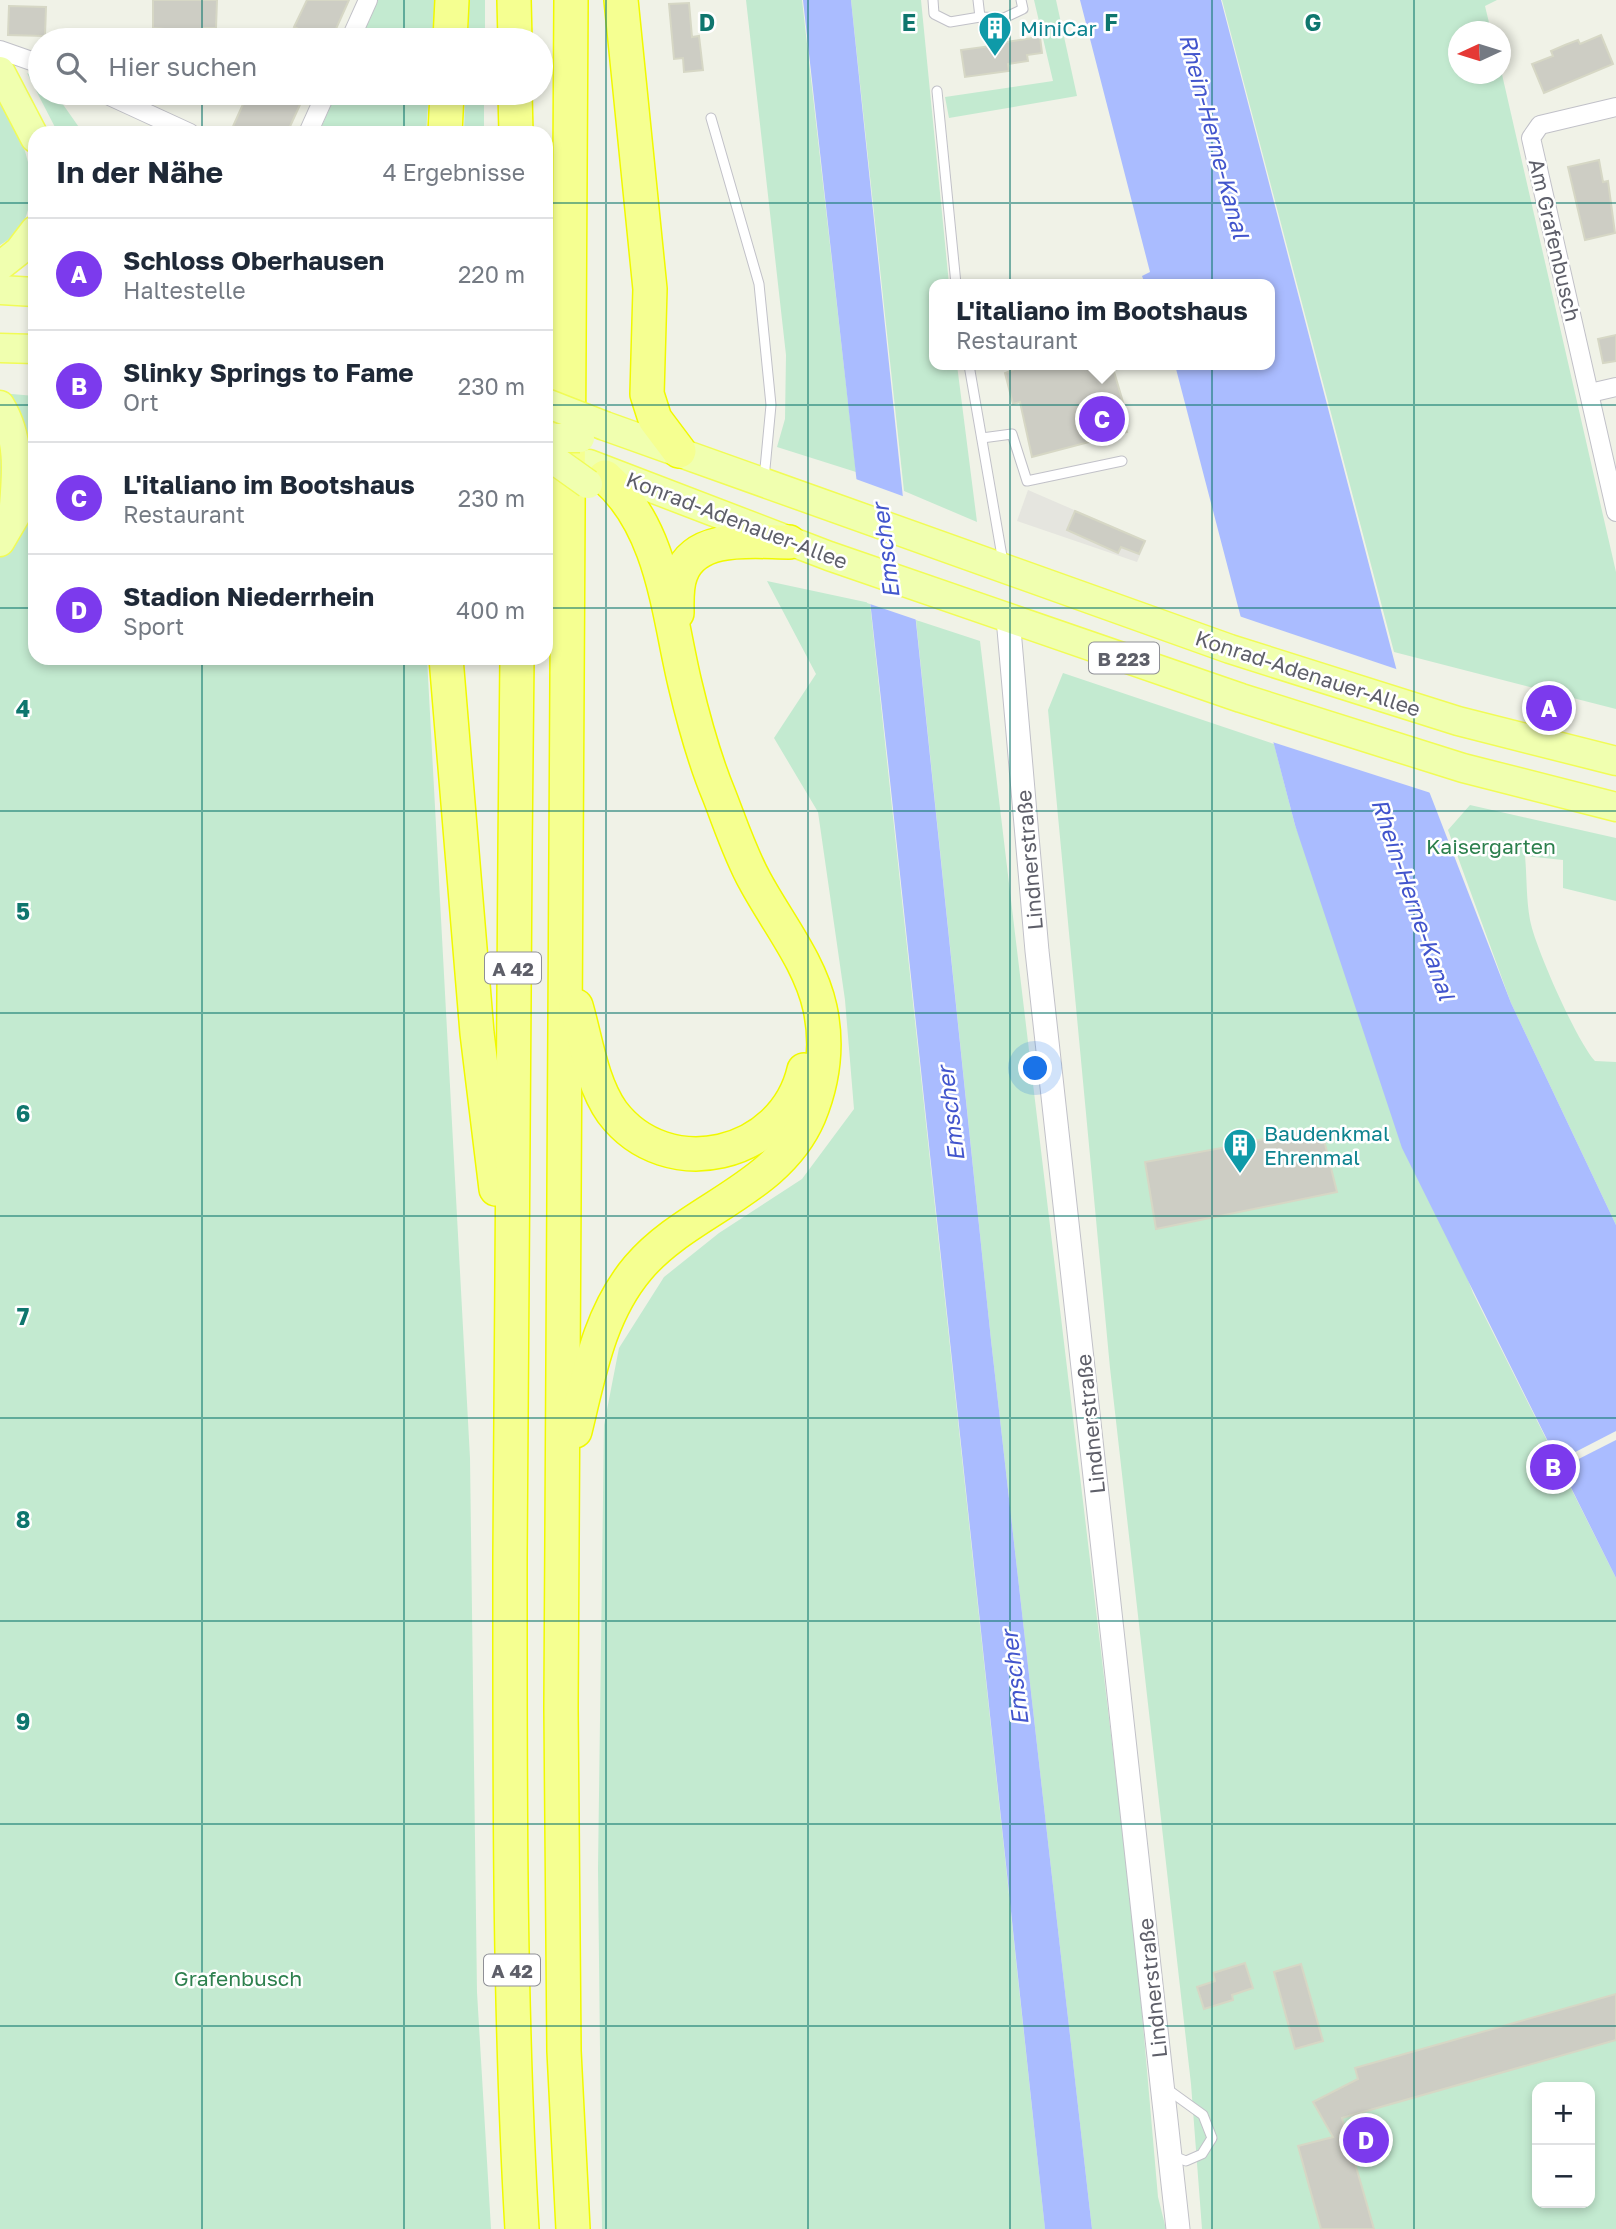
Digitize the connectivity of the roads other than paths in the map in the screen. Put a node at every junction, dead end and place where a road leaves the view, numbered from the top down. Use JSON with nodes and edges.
{"nodes":[{"id":1,"x":368,"y":0,"type":"edge"},
{"id":2,"x":453,"y":0,"type":"edge"},
{"id":3,"x":514,"y":0,"type":"edge"},
{"id":4,"x":571,"y":0,"type":"edge"},
{"id":5,"x":621,"y":0,"type":"edge"},
{"id":6,"x":933,"y":0,"type":"edge"},
{"id":7,"x":978,"y":0,"type":"edge"},
{"id":8,"x":1021,"y":0,"type":"edge"},
{"id":9,"x":980,"y":18,"type":"junction"},
{"id":10,"x":355,"y":28,"type":"edge"},
{"id":11,"x":451,"y":28,"type":"edge"},
{"id":12,"x":515,"y":28,"type":"edge"},
{"id":13,"x":0,"y":50,"type":"edge"},
{"id":14,"x":28,"y":60,"type":"edge"},
{"id":15,"x":0,"y":71,"type":"edge"},
{"id":16,"x":937,"y":91,"type":"dead end"},
{"id":17,"x":129,"y":105,"type":"edge"},
{"id":18,"x":321,"y":105,"type":"edge"},
{"id":19,"x":446,"y":105,"type":"edge"},
{"id":20,"x":515,"y":105,"type":"edge"},
{"id":21,"x":1616,"y":107,"type":"edge"},
{"id":22,"x":711,"y":118,"type":"dead end"},
{"id":23,"x":29,"y":126,"type":"edge"},
{"id":24,"x":175,"y":126,"type":"edge"},
{"id":25,"x":311,"y":126,"type":"edge"},
{"id":26,"x":445,"y":126,"type":"edge"},
{"id":27,"x":516,"y":126,"type":"edge"},
{"id":28,"x":28,"y":239,"type":"edge"},
{"id":29,"x":0,"y":266,"type":"edge"},
{"id":30,"x":956,"y":279,"type":"edge"},
{"id":31,"x":0,"y":290,"type":"edge"},
{"id":32,"x":28,"y":292,"type":"edge"},
{"id":33,"x":0,"y":348,"type":"edge"},
{"id":34,"x":28,"y":349,"type":"edge"},
{"id":35,"x":970,"y":370,"type":"edge"},
{"id":36,"x":1616,"y":387,"type":"edge"},
{"id":37,"x":1590,"y":393,"type":"junction"},
{"id":38,"x":0,"y":405,"type":"edge"},
{"id":39,"x":553,"y":414,"type":"edge"},
{"id":40,"x":982,"y":438,"type":"junction"},
{"id":41,"x":678,"y":451,"type":"junction"},
{"id":42,"x":578,"y":452,"type":"edge"},
{"id":43,"x":1122,"y":461,"type":"dead end"},
{"id":44,"x":764,"y":481,"type":"junction"},
{"id":45,"x":28,"y":494,"type":"edge"},
{"id":46,"x":1616,"y":512,"type":"edge"},
{"id":47,"x":6,"y":530,"type":"edge"},
{"id":48,"x":789,"y":542,"type":"junction"},
{"id":49,"x":1004,"y":570,"type":"junction"},
{"id":50,"x":1008,"y":618,"type":"junction"},
{"id":51,"x":679,"y":654,"type":"junction"},
{"id":52,"x":447,"y":665,"type":"edge"},
{"id":53,"x":517,"y":665,"type":"edge"},
{"id":54,"x":1616,"y":761,"type":"edge"},
{"id":55,"x":1616,"y":807,"type":"edge"},
{"id":56,"x":566,"y":966,"type":"junction"},
{"id":57,"x":511,"y":1279,"type":"junction"},
{"id":58,"x":562,"y":1477,"type":"junction"},
{"id":59,"x":1162,"y":2087,"type":"junction"},
{"id":60,"x":1169,"y":2154,"type":"junction"},
{"id":61,"x":522,"y":2229,"type":"edge"},
{"id":62,"x":573,"y":2229,"type":"edge"},
{"id":63,"x":1178,"y":2229,"type":"edge"}],
"edges":[{"from":1,"to":10,"type":"street"},
{"from":2,"to":11,"type":"highway"},
{"from":3,"to":12,"type":"highway"},
{"from":4,"to":56,"type":"highway","number":"A 42"},
{"from":5,"to":41,"type":"highway"},
{"from":6,"to":9,"type":"lane"},
{"from":7,"to":9,"type":"lane"},
{"from":8,"to":9,"type":"lane"},
{"from":13,"to":14,"type":"street"},
{"from":15,"to":23,"type":"main road"},
{"from":16,"to":30,"type":"lane"},
{"from":17,"to":24,"type":"street"},
{"from":18,"to":25,"type":"street"},
{"from":19,"to":26,"type":"highway"},
{"from":20,"to":27,"type":"highway"},
{"from":21,"to":37,"type":"street","name":"Am Grafenbusch"},
{"from":22,"to":44,"type":"lane"},
{"from":28,"to":29,"type":"main road"},
{"from":31,"to":32,"type":"main road"},
{"from":33,"to":34,"type":"main road"},
{"from":35,"to":40,"type":"lane"},
{"from":36,"to":37,"type":"street"},
{"from":37,"to":46,"type":"street","name":"Am Grafenbusch"},
{"from":38,"to":47,"type":"main road"},
{"from":39,"to":42,"type":"main road","name":"Konrad-Adenauer-Allee","number":"B 223","bridge":true},
{"from":40,"to":43,"type":"lane"},
{"from":40,"to":49,"type":"lane"},
{"from":41,"to":42,"type":"main road","name":"Konrad-Adenauer-Allee","number":"B 223"},
{"from":41,"to":44,"type":"main road","name":"Konrad-Adenauer-Allee","number":"B 223"},
{"from":42,"to":48,"type":"main road","name":"Konrad-Adenauer-Allee","number":"B 223"},
{"from":42,"to":51,"type":"highway"},
{"from":42,"to":56,"type":"highway"},
{"from":44,"to":49,"type":"main road","name":"Konrad-Adenauer-Allee","number":"B 223"},
{"from":45,"to":47,"type":"main road"},
{"from":48,"to":50,"type":"main road","name":"Konrad-Adenauer-Allee","number":"B 223"},
{"from":48,"to":51,"type":"highway"},
{"from":49,"to":50,"type":"main road"},
{"from":49,"to":54,"type":"main road","name":"Konrad-Adenauer-Allee","number":"B 223"},
{"from":50,"to":55,"type":"main road","name":"Konrad-Adenauer-Allee","number":"B 223"},
{"from":50,"to":59,"type":"street","name":"Lindnerstraße"},
{"from":51,"to":58,"type":"highway"},
{"from":52,"to":57,"type":"highway"},
{"from":53,"to":57,"type":"highway","number":"A 42"},
{"from":56,"to":58,"type":"highway","number":"A 42"},
{"from":57,"to":61,"type":"highway","number":"A 42"},
{"from":58,"to":62,"type":"highway","number":"A 42"},
{"from":59,"to":60,"type":"street","name":"Lindnerstraße"},
{"from":59,"to":60,"type":"lane"},
{"from":60,"to":63,"type":"street","name":"Lindnerstraße"}]}
